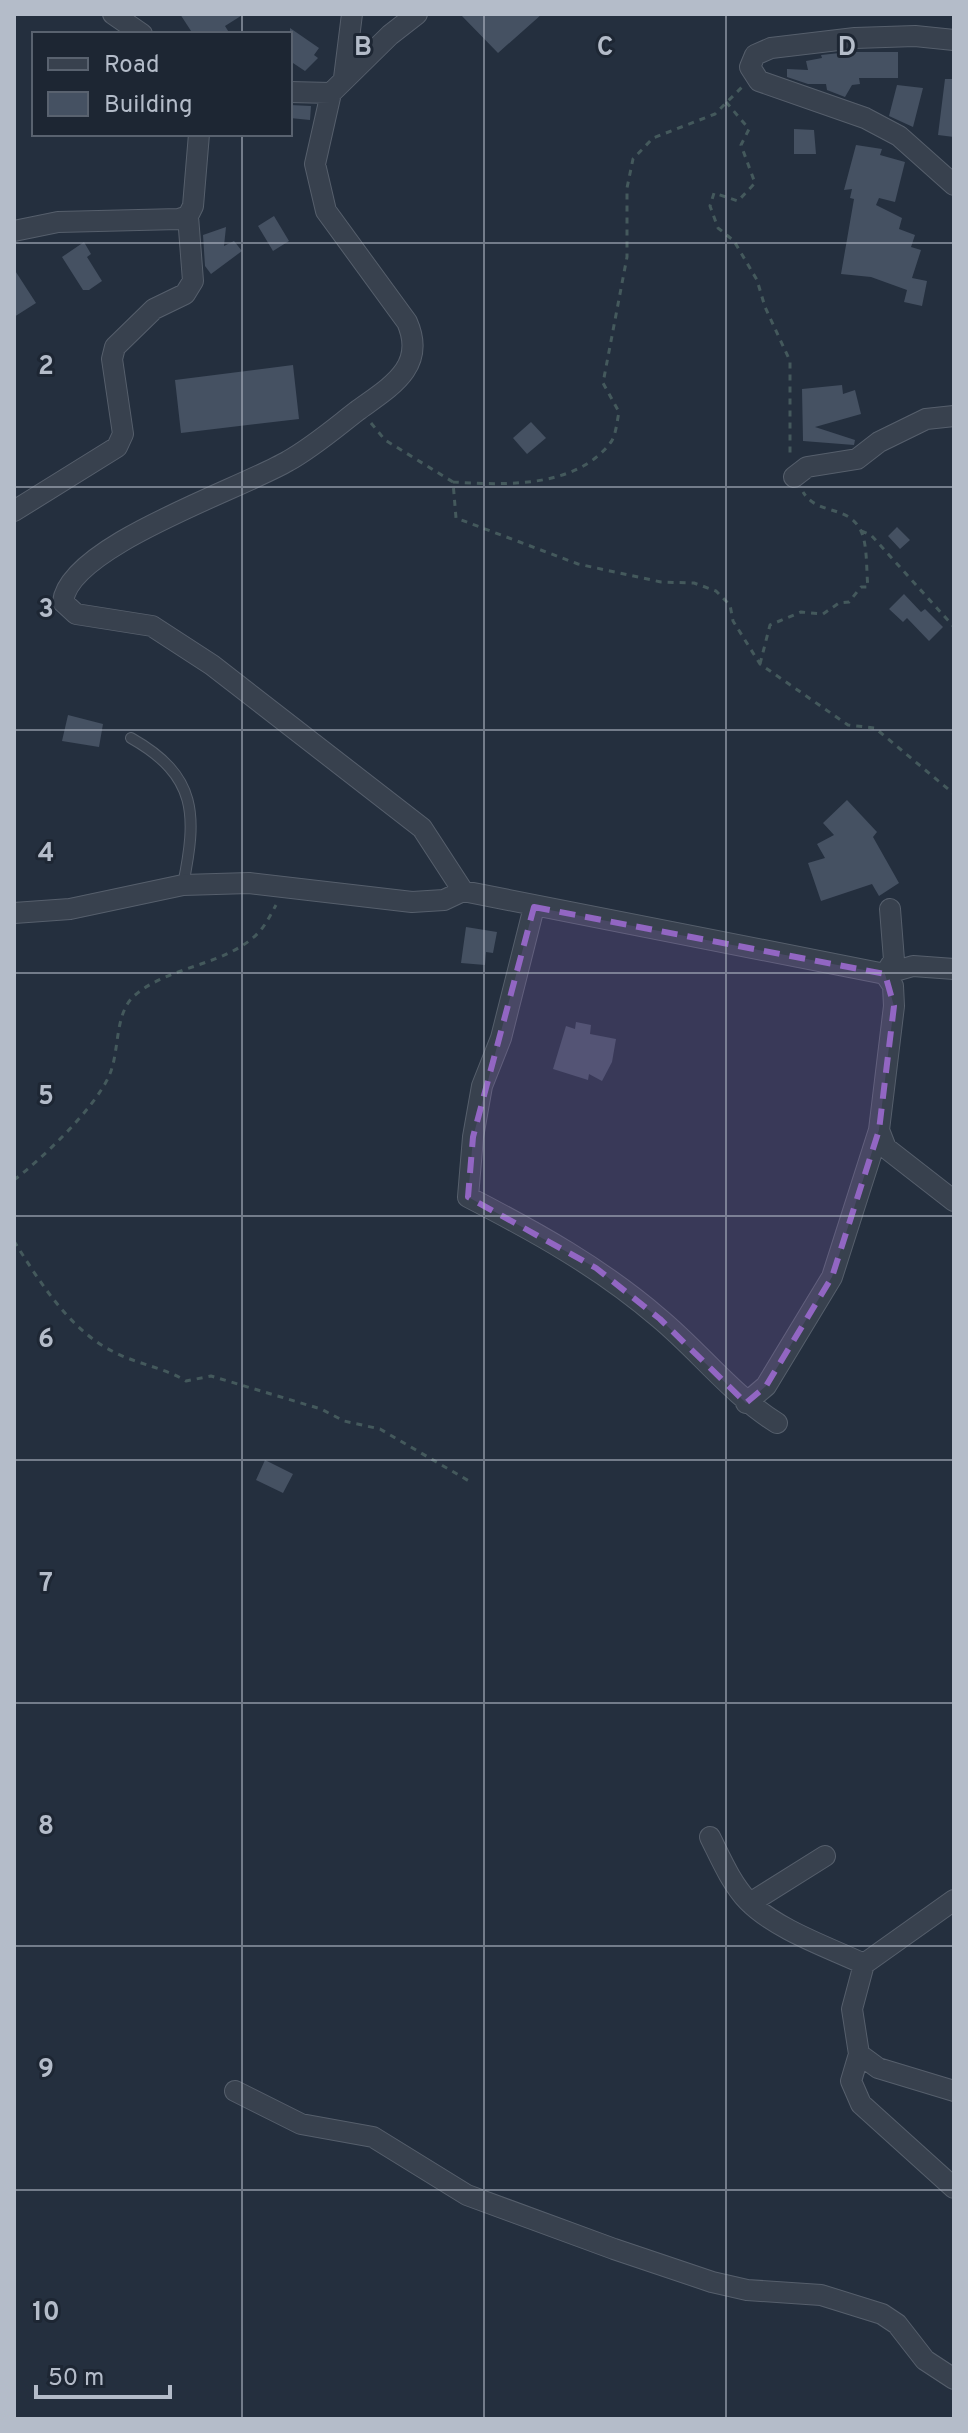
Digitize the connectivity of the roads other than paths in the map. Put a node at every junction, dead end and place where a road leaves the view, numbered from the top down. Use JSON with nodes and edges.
{"nodes":[{"id":1,"x":113,"y":14,"type":"edge"},
{"id":2,"x":352,"y":14,"type":"edge"},
{"id":3,"x":417,"y":14,"type":"edge"},
{"id":4,"x":139,"y":32,"type":"edge"},
{"id":5,"x":954,"y":40,"type":"edge"},
{"id":6,"x":337,"y":86,"type":"junction"},
{"id":7,"x":292,"y":92,"type":"edge"},
{"id":8,"x":199,"y":136,"type":"edge"},
{"id":9,"x":954,"y":185,"type":"edge"},
{"id":10,"x":188,"y":216,"type":"junction"},
{"id":11,"x":14,"y":231,"type":"edge"},
{"id":12,"x":954,"y":416,"type":"edge"},
{"id":13,"x":794,"y":477,"type":"road end"},
{"id":14,"x":14,"y":511,"type":"edge"},
{"id":15,"x":131,"y":738,"type":"dead end"},
{"id":16,"x":183,"y":885,"type":"junction"},
{"id":17,"x":463,"y":891,"type":"junction"},
{"id":18,"x":534,"y":907,"type":"junction"},
{"id":19,"x":890,"y":909,"type":"dead end"},
{"id":20,"x":14,"y":913,"type":"edge"},
{"id":21,"x":954,"y":969,"type":"edge"},
{"id":22,"x":885,"y":974,"type":"junction"},
{"id":23,"x":879,"y":1130,"type":"junction"},
{"id":24,"x":954,"y":1201,"type":"edge"},
{"id":25,"x":746,"y":1403,"type":"junction"},
{"id":26,"x":777,"y":1423,"type":"dead end"},
{"id":27,"x":710,"y":1837,"type":"dead end"},
{"id":28,"x":825,"y":1856,"type":"dead end"},
{"id":29,"x":954,"y":1900,"type":"edge"},
{"id":30,"x":750,"y":1903,"type":"junction"},
{"id":31,"x":864,"y":1964,"type":"junction"},
{"id":32,"x":859,"y":2054,"type":"junction"},
{"id":33,"x":235,"y":2091,"type":"dead end"},
{"id":34,"x":954,"y":2091,"type":"edge"},
{"id":35,"x":954,"y":2188,"type":"edge"},
{"id":36,"x":954,"y":2379,"type":"edge"}],
"edges":[{"from":1,"to":4,"type":"street"},
{"from":2,"to":6,"type":"street"},
{"from":3,"to":6,"type":"street"},
{"from":5,"to":9,"type":"street"},
{"from":6,"to":7,"type":"street"},
{"from":6,"to":17,"type":"street"},
{"from":8,"to":10,"type":"street"},
{"from":10,"to":11,"type":"street"},
{"from":10,"to":14,"type":"street"},
{"from":12,"to":13,"type":"street"},
{"from":15,"to":16,"type":"lane"},
{"from":16,"to":17,"type":"street"},
{"from":16,"to":20,"type":"street"},
{"from":17,"to":18,"type":"street"},
{"from":18,"to":22,"type":"street"},
{"from":18,"to":25,"type":"street"},
{"from":19,"to":22,"type":"street"},
{"from":21,"to":22,"type":"street"},
{"from":22,"to":23,"type":"street"},
{"from":23,"to":24,"type":"street"},
{"from":23,"to":25,"type":"street"},
{"from":25,"to":26,"type":"street"},
{"from":27,"to":30,"type":"street"},
{"from":28,"to":30,"type":"street"},
{"from":29,"to":31,"type":"street"},
{"from":30,"to":31,"type":"street"},
{"from":31,"to":32,"type":"street"},
{"from":32,"to":34,"type":"street"},
{"from":32,"to":35,"type":"street"},
{"from":33,"to":36,"type":"street"}]}
